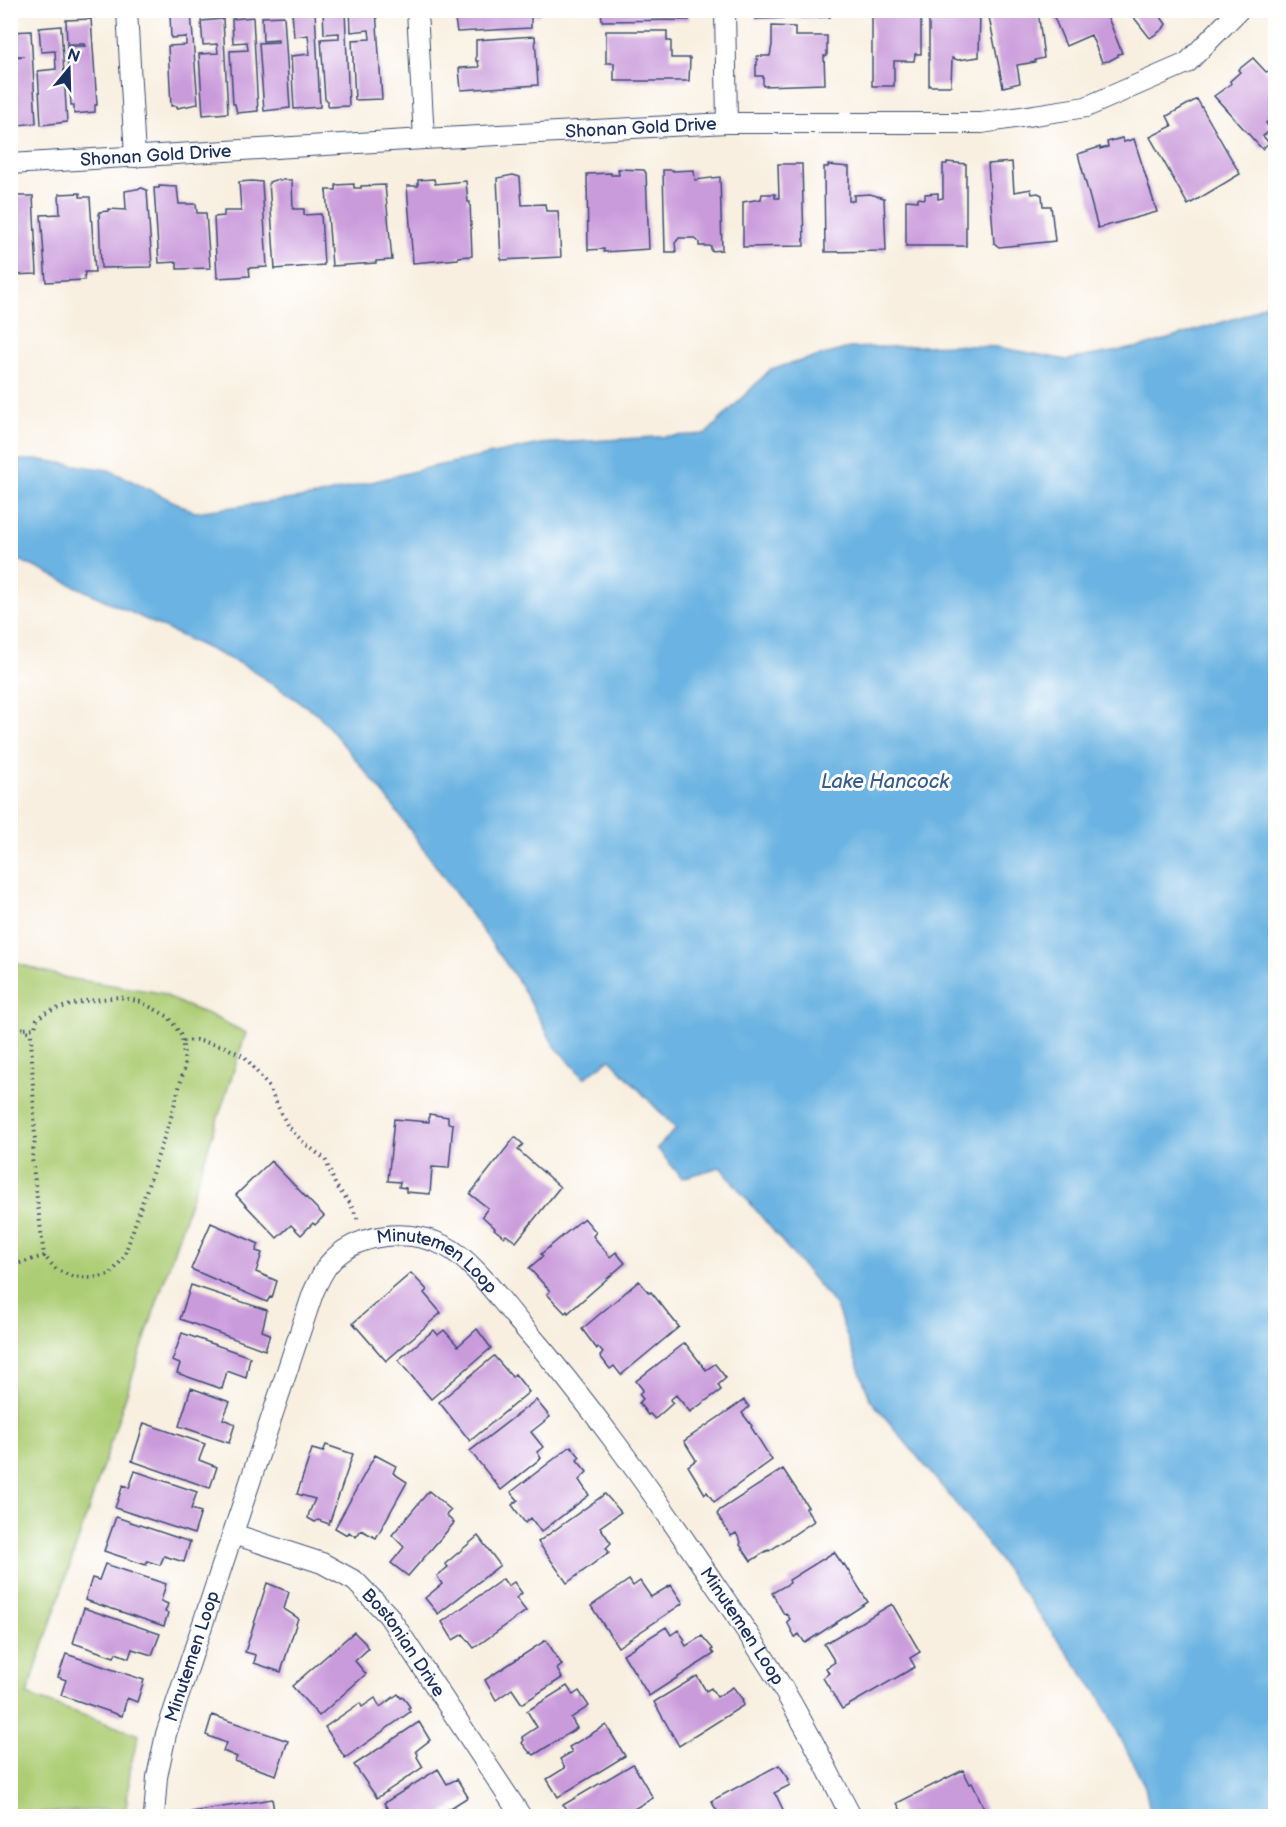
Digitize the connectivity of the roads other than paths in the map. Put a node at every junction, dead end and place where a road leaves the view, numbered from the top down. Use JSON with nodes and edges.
{"nodes":[{"id":1,"x":127,"y":10,"type":"edge"},
{"id":2,"x":417,"y":10,"type":"edge"},
{"id":3,"x":725,"y":10,"type":"edge"},
{"id":4,"x":1239,"y":10,"type":"edge"},
{"id":5,"x":727,"y":123,"type":"junction"},
{"id":6,"x":424,"y":139,"type":"junction"},
{"id":7,"x":135,"y":157,"type":"junction"},
{"id":8,"x":10,"y":164,"type":"edge"},
{"id":9,"x":233,"y":1534,"type":"junction"},
{"id":10,"x":154,"y":1816,"type":"edge"},
{"id":11,"x":520,"y":1816,"type":"edge"},
{"id":12,"x":851,"y":1816,"type":"edge"}],
"edges":[{"from":1,"to":7,"type":"street"},
{"from":2,"to":6,"type":"street"},
{"from":3,"to":5,"type":"street"},
{"from":4,"to":5,"type":"street","name":"Shonan Gold Drive"},
{"from":5,"to":6,"type":"street","name":"Shonan Gold Drive"},
{"from":6,"to":7,"type":"street","name":"Shonan Gold Drive"},
{"from":7,"to":8,"type":"street","name":"Shonan Gold Drive"},
{"from":9,"to":10,"type":"street","name":"Minutemen Loop"},
{"from":9,"to":11,"type":"street","name":"Bostonian Drive"},
{"from":9,"to":12,"type":"street","name":"Minutemen Loop"}]}
